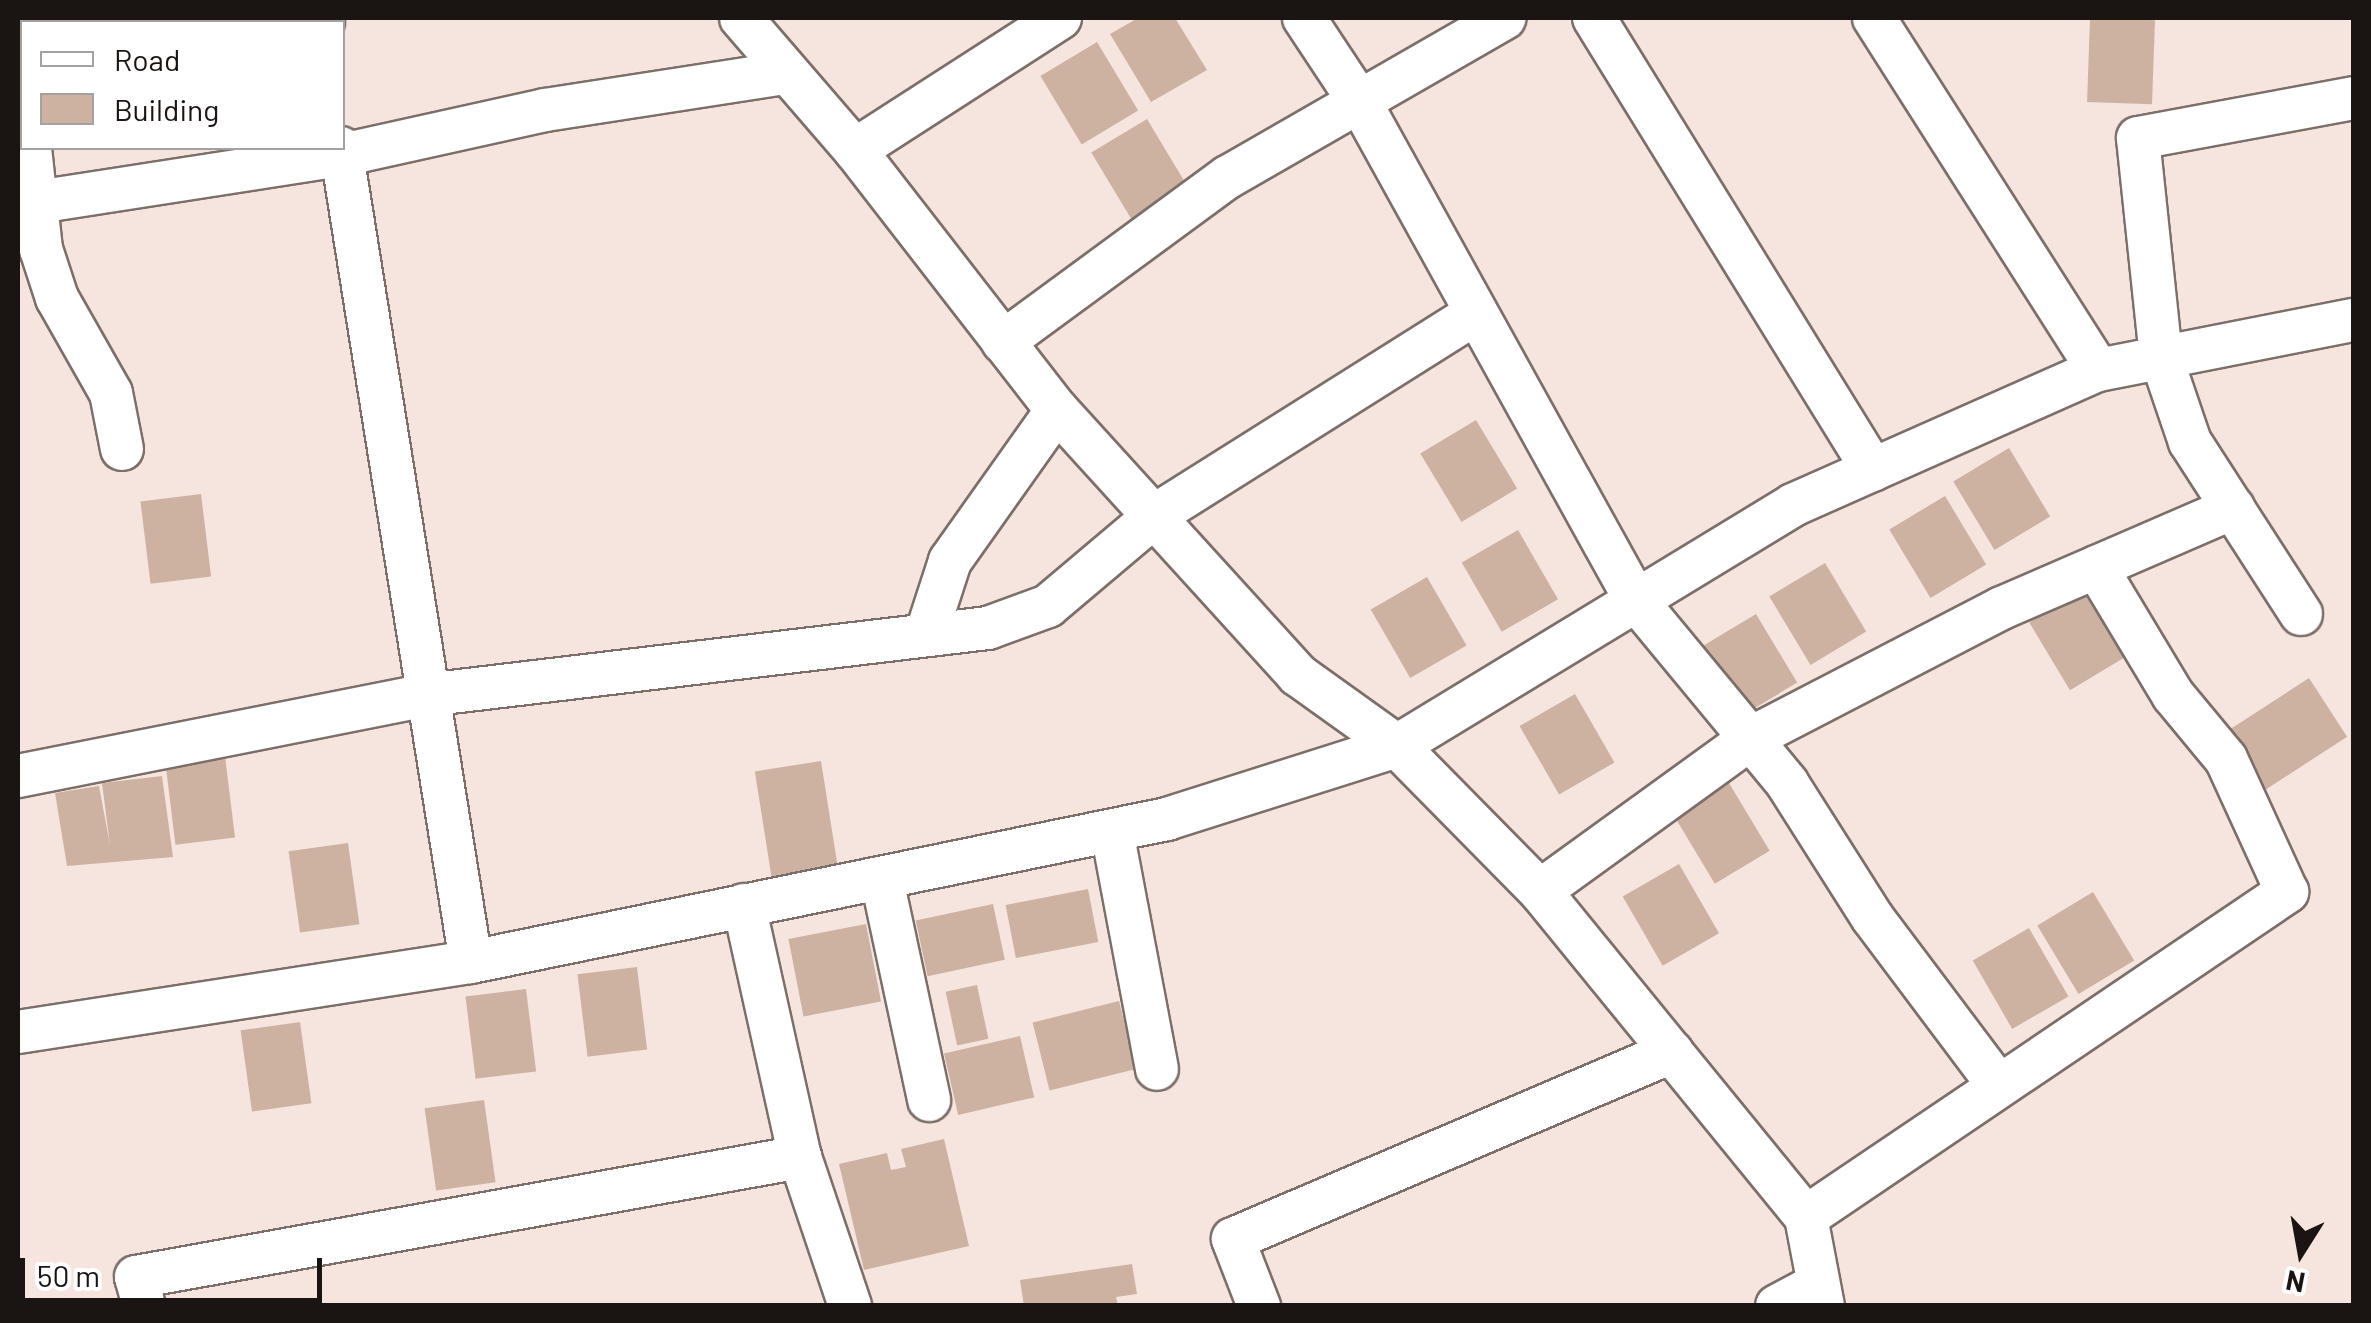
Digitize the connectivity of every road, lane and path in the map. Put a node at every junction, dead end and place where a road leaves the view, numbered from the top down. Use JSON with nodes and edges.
{"nodes":[{"id":1,"x":741,"y":18,"type":"edge"},
{"id":2,"x":1060,"y":18,"type":"edge"},
{"id":3,"x":1304,"y":18,"type":"edge"},
{"id":4,"x":1506,"y":18,"type":"edge"},
{"id":5,"x":1594,"y":18,"type":"edge"},
{"id":6,"x":1874,"y":18,"type":"edge"},
{"id":7,"x":783,"y":73,"type":"junction"},
{"id":8,"x":2354,"y":98,"type":"edge"},
{"id":9,"x":1361,"y":104,"type":"junction"},
{"id":10,"x":30,"y":150,"type":"edge"},
{"id":11,"x":855,"y":150,"type":"junction"},
{"id":12,"x":342,"y":151,"type":"edge"},
{"id":13,"x":26,"y":204,"type":"edge"},
{"id":14,"x":1475,"y":314,"type":"junction"},
{"id":15,"x":2354,"y":320,"type":"edge"},
{"id":16,"x":1002,"y":342,"type":"junction"},
{"id":17,"x":2161,"y":357,"type":"junction"},
{"id":18,"x":2098,"y":370,"type":"junction"},
{"id":19,"x":1057,"y":410,"type":"junction"},
{"id":20,"x":122,"y":449,"type":"dead end"},
{"id":21,"x":1874,"y":470,"type":"junction"},
{"id":22,"x":2233,"y":508,"type":"junction"},
{"id":23,"x":1156,"y":514,"type":"junction"},
{"id":24,"x":2096,"y":568,"type":"junction"},
{"id":25,"x":1634,"y":599,"type":"junction"},
{"id":26,"x":2301,"y":614,"type":"dead end"},
{"id":27,"x":926,"y":634,"type":"junction"},
{"id":28,"x":426,"y":695,"type":"junction"},
{"id":29,"x":1753,"y":737,"type":"junction"},
{"id":30,"x":1397,"y":746,"type":"junction"},
{"id":31,"x":18,"y":776,"type":"edge"},
{"id":32,"x":1112,"y":831,"type":"junction"},
{"id":33,"x":882,"y":880,"type":"junction"},
{"id":34,"x":1540,"y":891,"type":"junction"},
{"id":35,"x":744,"y":905,"type":"junction"},
{"id":36,"x":470,"y":962,"type":"junction"},
{"id":37,"x":18,"y":1032,"type":"edge"},
{"id":38,"x":1672,"y":1052,"type":"junction"},
{"id":39,"x":1158,"y":1070,"type":"dead end"},
{"id":40,"x":1999,"y":1086,"type":"junction"},
{"id":41,"x":929,"y":1100,"type":"dead end"},
{"id":42,"x":800,"y":1157,"type":"junction"},
{"id":43,"x":1806,"y":1217,"type":"junction"},
{"id":44,"x":1819,"y":1296,"type":"edge"},
{"id":45,"x":144,"y":1306,"type":"edge"},
{"id":46,"x":850,"y":1306,"type":"edge"},
{"id":47,"x":1259,"y":1306,"type":"edge"},
{"id":48,"x":1776,"y":1306,"type":"edge"}],
"edges":[{"from":1,"to":7,"type":"street"},
{"from":2,"to":11,"type":"street"},
{"from":3,"to":9,"type":"street"},
{"from":4,"to":9,"type":"street"},
{"from":5,"to":21,"type":"street"},
{"from":6,"to":18,"type":"street"},
{"from":7,"to":11,"type":"street"},
{"from":7,"to":12,"type":"street"},
{"from":8,"to":17,"type":"street"},
{"from":9,"to":14,"type":"street"},
{"from":9,"to":16,"type":"street"},
{"from":10,"to":13,"type":"street"},
{"from":11,"to":16,"type":"street"},
{"from":12,"to":13,"type":"street"},
{"from":12,"to":28,"type":"street"},
{"from":13,"to":20,"type":"street"},
{"from":14,"to":23,"type":"street"},
{"from":14,"to":25,"type":"street"},
{"from":15,"to":17,"type":"street"},
{"from":16,"to":19,"type":"street"},
{"from":17,"to":18,"type":"street"},
{"from":17,"to":22,"type":"street"},
{"from":18,"to":21,"type":"street"},
{"from":19,"to":23,"type":"street"},
{"from":19,"to":27,"type":"street"},
{"from":21,"to":25,"type":"street"},
{"from":22,"to":24,"type":"street"},
{"from":22,"to":26,"type":"street"},
{"from":23,"to":27,"type":"street"},
{"from":23,"to":30,"type":"street"},
{"from":24,"to":29,"type":"street"},
{"from":24,"to":40,"type":"street"},
{"from":25,"to":29,"type":"street"},
{"from":25,"to":30,"type":"street"},
{"from":27,"to":28,"type":"street"},
{"from":28,"to":31,"type":"street"},
{"from":28,"to":36,"type":"street"},
{"from":29,"to":34,"type":"street"},
{"from":29,"to":40,"type":"street"},
{"from":30,"to":32,"type":"street"},
{"from":30,"to":34,"type":"street"},
{"from":32,"to":33,"type":"street"},
{"from":32,"to":39,"type":"street"},
{"from":33,"to":35,"type":"street"},
{"from":33,"to":41,"type":"street"},
{"from":34,"to":38,"type":"street"},
{"from":35,"to":36,"type":"street"},
{"from":35,"to":42,"type":"street"},
{"from":36,"to":37,"type":"street"},
{"from":38,"to":43,"type":"street"},
{"from":38,"to":47,"type":"street"},
{"from":40,"to":43,"type":"street"},
{"from":42,"to":45,"type":"street"},
{"from":42,"to":46,"type":"street"},
{"from":43,"to":44,"type":"street"},
{"from":44,"to":48,"type":"street"}]}
